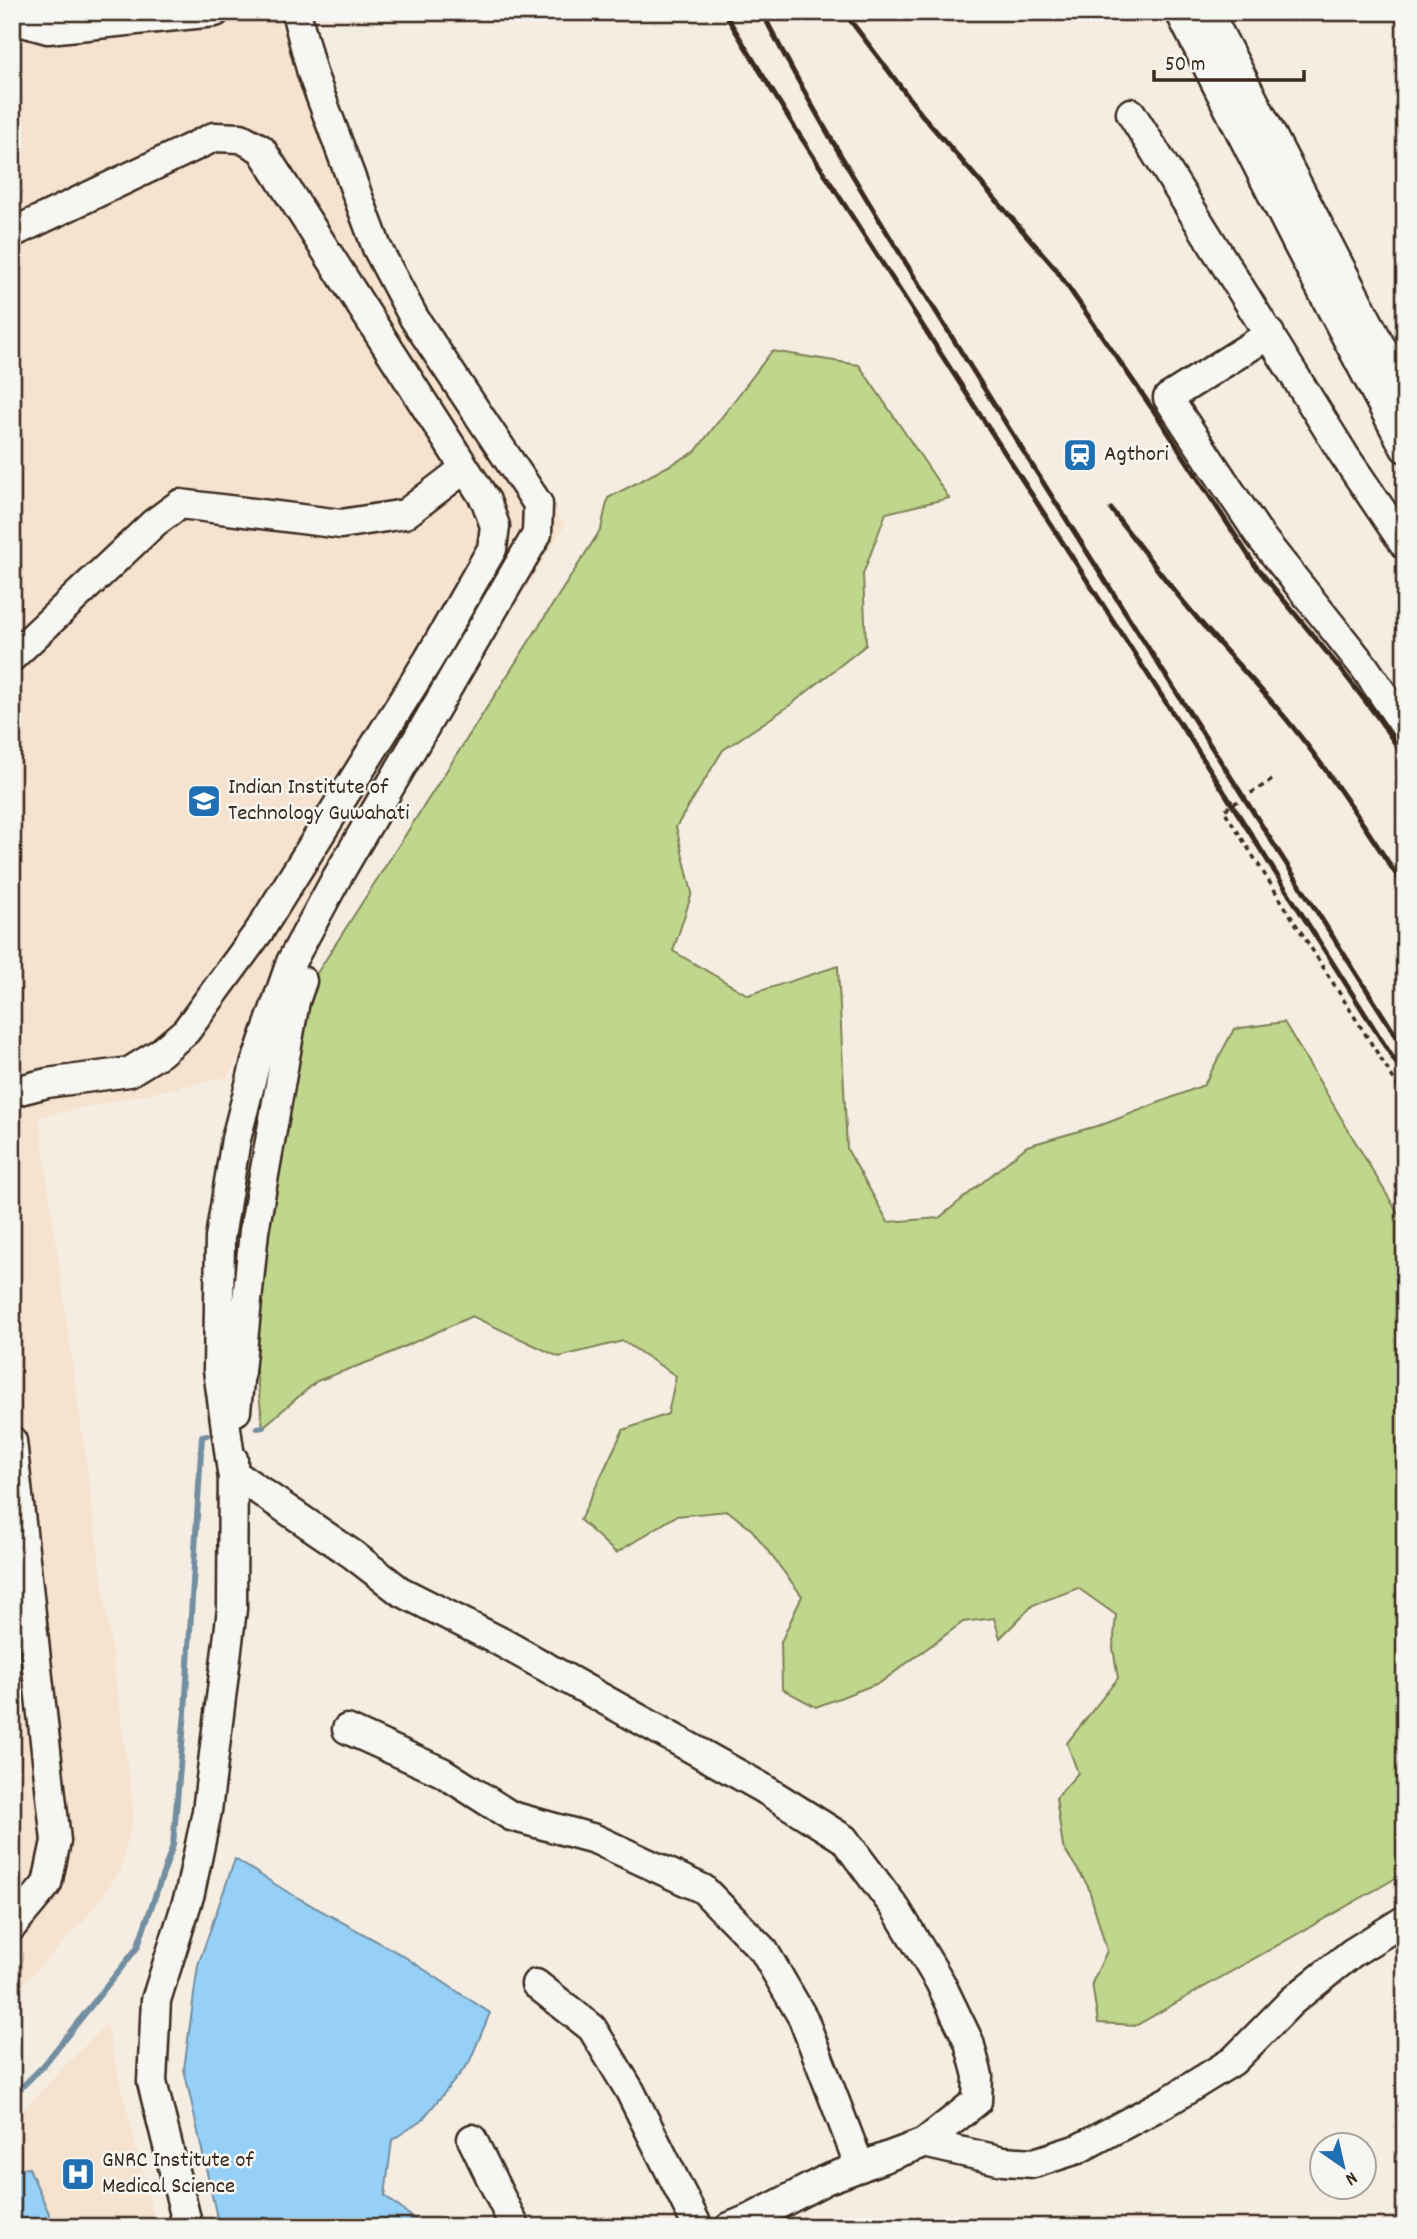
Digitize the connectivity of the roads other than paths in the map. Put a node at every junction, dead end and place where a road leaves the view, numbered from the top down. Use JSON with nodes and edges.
{"nodes":[{"id":1,"x":215,"y":12,"type":"edge"},
{"id":2,"x":296,"y":12,"type":"edge"},
{"id":3,"x":1180,"y":12,"type":"edge"},
{"id":4,"x":1208,"y":12,"type":"edge"},
{"id":5,"x":12,"y":19,"type":"edge"},
{"id":6,"x":1131,"y":113,"type":"dead end"},
{"id":7,"x":12,"y":233,"type":"edge"},
{"id":8,"x":1311,"y":243,"type":"junction"},
{"id":9,"x":1270,"y":334,"type":"junction"},
{"id":10,"x":1405,"y":393,"type":"edge"},
{"id":11,"x":1405,"y":448,"type":"edge"},
{"id":12,"x":464,"y":469,"type":"junction"},
{"id":13,"x":1405,"y":545,"type":"edge"},
{"id":14,"x":12,"y":657,"type":"edge"},
{"id":15,"x":1405,"y":726,"type":"edge"},
{"id":16,"x":12,"y":1092,"type":"edge"},
{"id":17,"x":12,"y":1440,"type":"edge"},
{"id":18,"x":232,"y":1472,"type":"junction"},
{"id":19,"x":347,"y":1729,"type":"dead end"},
{"id":20,"x":1405,"y":1920,"type":"edge"},
{"id":21,"x":12,"y":1926,"type":"edge"},
{"id":22,"x":536,"y":1984,"type":"dead end"},
{"id":23,"x":472,"y":2139,"type":"dead end"},
{"id":24,"x":924,"y":2143,"type":"junction"},
{"id":25,"x":860,"y":2167,"type":"junction"},
{"id":26,"x":188,"y":2227,"type":"edge"},
{"id":27,"x":515,"y":2227,"type":"edge"},
{"id":28,"x":698,"y":2227,"type":"edge"},
{"id":29,"x":730,"y":2227,"type":"edge"}],
"edges":[{"from":1,"to":5,"type":"street"},
{"from":2,"to":18,"type":"street"},
{"from":3,"to":8,"type":"street"},
{"from":4,"to":8,"type":"street"},
{"from":6,"to":9,"type":"street"},
{"from":7,"to":12,"type":"street"},
{"from":8,"to":10,"type":"street"},
{"from":8,"to":11,"type":"street"},
{"from":9,"to":13,"type":"street"},
{"from":9,"to":15,"type":"street"},
{"from":12,"to":14,"type":"street"},
{"from":12,"to":16,"type":"street"},
{"from":17,"to":21,"type":"street"},
{"from":18,"to":24,"type":"street"},
{"from":18,"to":26,"type":"street"},
{"from":19,"to":25,"type":"street"},
{"from":20,"to":24,"type":"street"},
{"from":22,"to":28,"type":"street"},
{"from":23,"to":27,"type":"street"},
{"from":24,"to":25,"type":"street"},
{"from":25,"to":29,"type":"street"}]}
